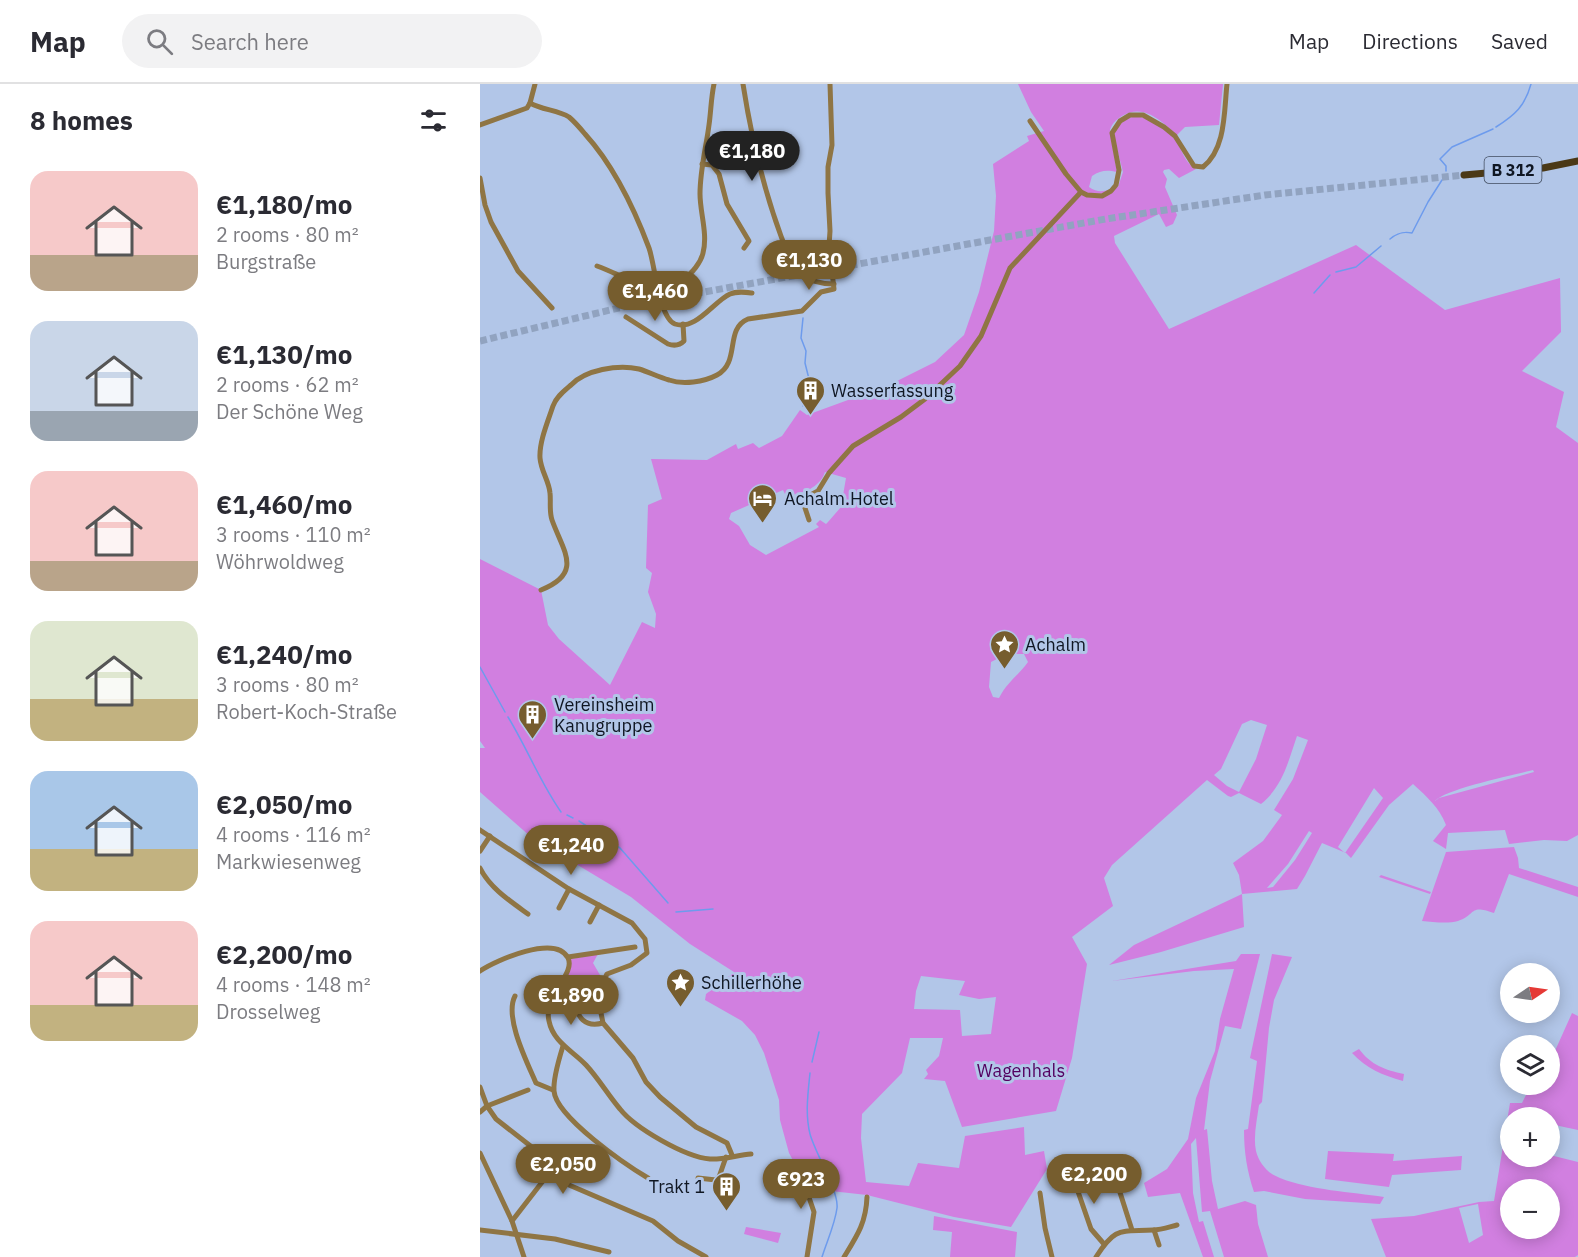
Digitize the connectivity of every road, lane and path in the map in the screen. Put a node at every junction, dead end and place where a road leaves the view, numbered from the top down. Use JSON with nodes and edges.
{"nodes":[{"id":1,"x":535,"y":84,"type":"edge"},
{"id":2,"x":714,"y":84,"type":"edge"},
{"id":3,"x":742,"y":84,"type":"edge"},
{"id":4,"x":830,"y":84,"type":"edge"},
{"id":5,"x":1227,"y":84,"type":"edge"},
{"id":6,"x":530,"y":103,"type":"junction"},
{"id":7,"x":1030,"y":121,"type":"dead end"},
{"id":8,"x":480,"y":125,"type":"edge"},
{"id":9,"x":1578,"y":161,"type":"edge"},
{"id":10,"x":702,"y":164,"type":"junction"},
{"id":11,"x":1464,"y":175,"type":"tunnel mouth"},
{"id":12,"x":480,"y":178,"type":"edge"},
{"id":13,"x":1081,"y":192,"type":"junction"},
{"id":14,"x":744,"y":248,"type":"dead end"},
{"id":15,"x":597,"y":266,"type":"dead end"},
{"id":16,"x":834,"y":284,"type":"junction"},
{"id":17,"x":658,"y":286,"type":"junction"},
{"id":18,"x":752,"y":293,"type":"dead end"},
{"id":19,"x":541,"y":295,"type":"junction"},
{"id":20,"x":536,"y":300,"type":"dead end"},
{"id":21,"x":552,"y":308,"type":"dead end"},
{"id":22,"x":626,"y":317,"type":"dead end"},
{"id":23,"x":683,"y":324,"type":"junction"},
{"id":24,"x":809,"y":520,"type":"dead end"},
{"id":25,"x":541,"y":590,"type":"dead end"},
{"id":26,"x":480,"y":830,"type":"edge"},
{"id":27,"x":489,"y":836,"type":"junction"},
{"id":28,"x":480,"y":851,"type":"edge"},
{"id":29,"x":480,"y":868,"type":"edge"},
{"id":30,"x":569,"y":889,"type":"junction"},
{"id":31,"x":599,"y":904,"type":"junction"},
{"id":32,"x":559,"y":908,"type":"dead end"},
{"id":33,"x":528,"y":914,"type":"dead end"},
{"id":34,"x":590,"y":922,"type":"dead end"},
{"id":35,"x":635,"y":946,"type":"dead end"},
{"id":36,"x":568,"y":957,"type":"junction"},
{"id":37,"x":480,"y":971,"type":"edge"},
{"id":38,"x":561,"y":983,"type":"junction"},
{"id":39,"x":514,"y":996,"type":"dead end"},
{"id":40,"x":603,"y":1023,"type":"junction"},
{"id":41,"x":563,"y":1046,"type":"junction"},
{"id":42,"x":480,"y":1087,"type":"edge"},
{"id":43,"x":528,"y":1090,"type":"dead end"},
{"id":44,"x":554,"y":1090,"type":"junction"},
{"id":45,"x":487,"y":1106,"type":"junction"},
{"id":46,"x":480,"y":1112,"type":"edge"},
{"id":47,"x":480,"y":1153,"type":"edge"},
{"id":48,"x":751,"y":1154,"type":"dead end"},
{"id":49,"x":729,"y":1156,"type":"junction"},
{"id":50,"x":1093,"y":1167,"type":"dead end"},
{"id":51,"x":553,"y":1168,"type":"junction"},
{"id":52,"x":802,"y":1177,"type":"dead end"},
{"id":53,"x":648,"y":1178,"type":"dead end"},
{"id":54,"x":698,"y":1178,"type":"dead end"},
{"id":55,"x":1116,"y":1180,"type":"dead end"},
{"id":56,"x":1040,"y":1193,"type":"dead end"},
{"id":57,"x":867,"y":1197,"type":"dead end"},
{"id":58,"x":512,"y":1221,"type":"junction"},
{"id":59,"x":1177,"y":1225,"type":"dead end"},
{"id":60,"x":480,"y":1230,"type":"edge"},
{"id":61,"x":1132,"y":1230,"type":"junction"},
{"id":62,"x":1154,"y":1230,"type":"junction"},
{"id":63,"x":518,"y":1236,"type":"junction"},
{"id":64,"x":1104,"y":1244,"type":"junction"},
{"id":65,"x":1159,"y":1245,"type":"dead end"},
{"id":66,"x":609,"y":1252,"type":"dead end"},
{"id":67,"x":524,"y":1257,"type":"edge"},
{"id":68,"x":706,"y":1257,"type":"edge"},
{"id":69,"x":807,"y":1257,"type":"edge"},
{"id":70,"x":844,"y":1257,"type":"edge"},
{"id":71,"x":1053,"y":1257,"type":"edge"},
{"id":72,"x":1096,"y":1257,"type":"edge"}],
"edges":[{"from":1,"to":6,"type":"street"},
{"from":2,"to":10,"type":"street"},
{"from":3,"to":16,"type":"street"},
{"from":4,"to":16,"type":"street"},
{"from":5,"to":13,"type":"street"},
{"from":6,"to":8,"type":"street"},
{"from":6,"to":17,"type":"street"},
{"from":7,"to":13,"type":"street"},
{"from":9,"to":11,"type":"main road","number":"B 312"},
{"from":10,"to":14,"type":"street"},
{"from":10,"to":17,"type":"street"},
{"from":12,"to":19,"type":"street"},
{"from":13,"to":24,"type":"street"},
{"from":15,"to":17,"type":"street"},
{"from":16,"to":25,"type":"street"},
{"from":17,"to":23,"type":"street"},
{"from":18,"to":23,"type":"street"},
{"from":19,"to":20,"type":"street"},
{"from":19,"to":21,"type":"street"},
{"from":22,"to":23,"type":"street"},
{"from":26,"to":27,"type":"street"},
{"from":27,"to":28,"type":"street"},
{"from":27,"to":30,"type":"street"},
{"from":29,"to":33,"type":"street"},
{"from":30,"to":31,"type":"street"},
{"from":30,"to":32,"type":"street"},
{"from":31,"to":34,"type":"street"},
{"from":31,"to":40,"type":"street"},
{"from":35,"to":36,"type":"street"},
{"from":36,"to":37,"type":"street"},
{"from":36,"to":38,"type":"street"},
{"from":38,"to":40,"type":"street"},
{"from":38,"to":41,"type":"street"},
{"from":39,"to":44,"type":"street"},
{"from":40,"to":49,"type":"street"},
{"from":41,"to":44,"type":"street"},
{"from":41,"to":49,"type":"street"},
{"from":42,"to":45,"type":"street"},
{"from":43,"to":45,"type":"street"},
{"from":44,"to":53,"type":"street"},
{"from":45,"to":46,"type":"street"},
{"from":45,"to":51,"type":"street"},
{"from":47,"to":58,"type":"street"},
{"from":48,"to":49,"type":"street"},
{"from":49,"to":54,"type":"street"},
{"from":50,"to":64,"type":"street"},
{"from":51,"to":58,"type":"street"},
{"from":51,"to":68,"type":"street"},
{"from":52,"to":69,"type":"street"},
{"from":55,"to":61,"type":"street"},
{"from":56,"to":71,"type":"street"},
{"from":57,"to":70,"type":"street"},
{"from":58,"to":63,"type":"street"},
{"from":59,"to":62,"type":"street"},
{"from":60,"to":63,"type":"street"},
{"from":61,"to":62,"type":"street"},
{"from":61,"to":64,"type":"street"},
{"from":62,"to":65,"type":"street"},
{"from":63,"to":66,"type":"street"},
{"from":63,"to":67,"type":"street"},
{"from":64,"to":72,"type":"street"}]}
